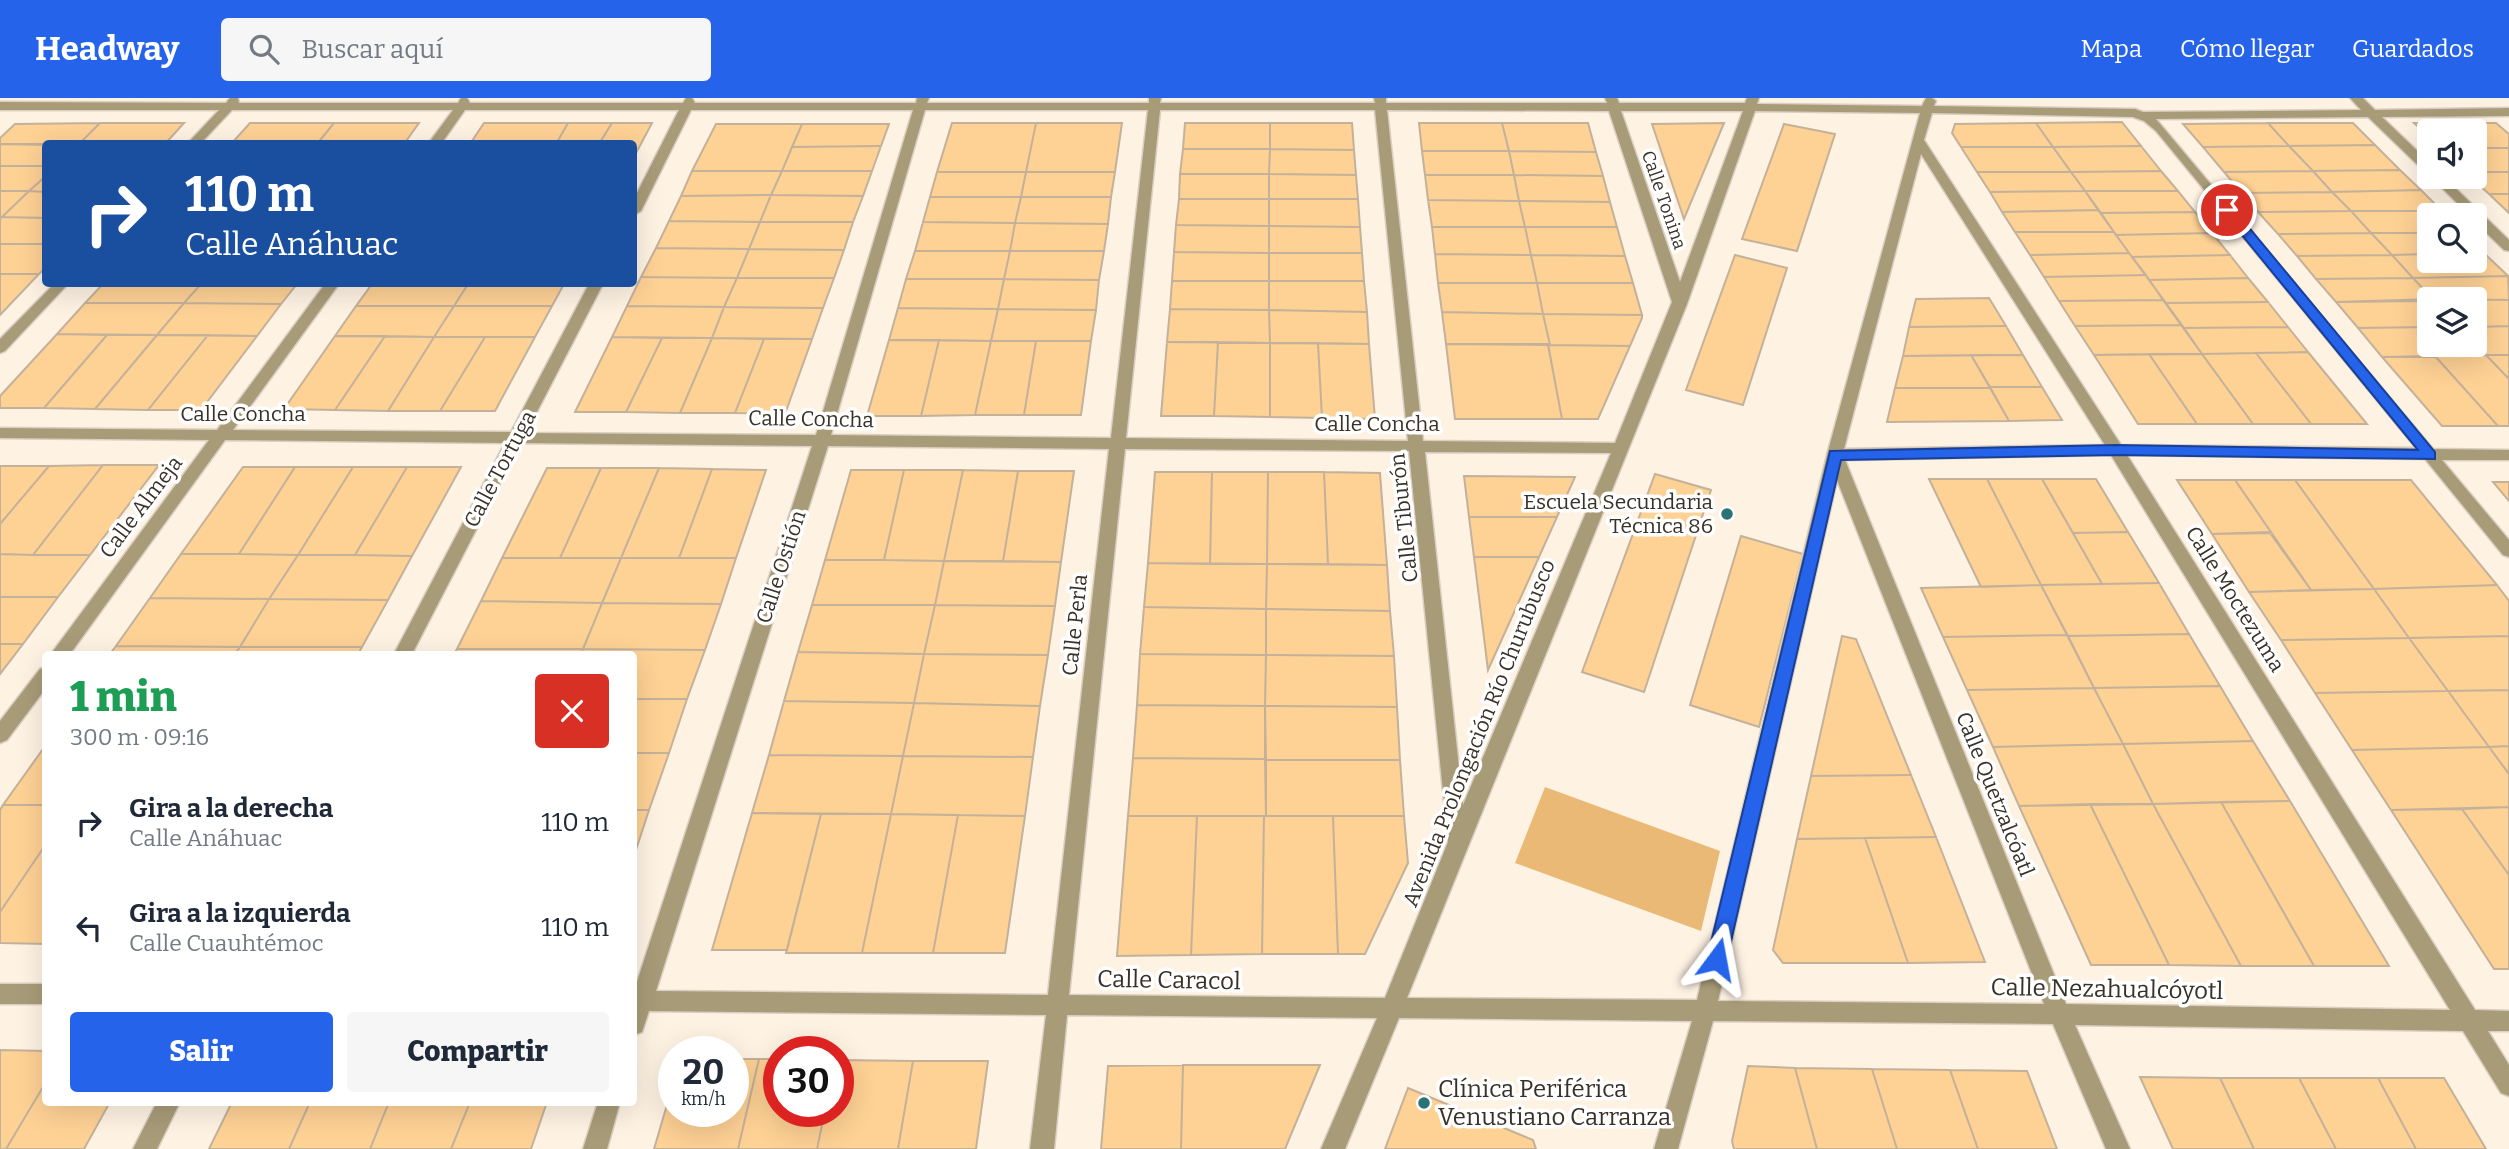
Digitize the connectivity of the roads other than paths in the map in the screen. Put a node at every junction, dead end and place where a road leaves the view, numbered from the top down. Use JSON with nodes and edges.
{"nodes":[{"id":1,"x":8,"y":98,"type":"edge"},
{"id":2,"x":2356,"y":98,"type":"edge"},
{"id":3,"x":232,"y":102,"type":"edge"},
{"id":4,"x":464,"y":102,"type":"edge"},
{"id":5,"x":921,"y":102,"type":"edge"},
{"id":6,"x":1154,"y":102,"type":"edge"},
{"id":7,"x":1380,"y":102,"type":"edge"},
{"id":8,"x":1613,"y":102,"type":"edge"},
{"id":9,"x":1752,"y":102,"type":"edge"},
{"id":10,"x":689,"y":103,"type":"edge"},
{"id":11,"x":1930,"y":103,"type":"edge"},
{"id":12,"x":0,"y":105,"type":"edge"},
{"id":13,"x":2509,"y":111,"type":"edge"},
{"id":14,"x":2372,"y":113,"type":"junction"},
{"id":15,"x":2144,"y":115,"type":"junction"},
{"id":16,"x":197,"y":140,"type":"edge"},
{"id":17,"x":437,"y":140,"type":"edge"},
{"id":18,"x":1918,"y":140,"type":"junction"},
{"id":19,"x":2417,"y":157,"type":"edge"},
{"id":20,"x":2449,"y":189,"type":"edge"},
{"id":21,"x":637,"y":205,"type":"edge"},
{"id":22,"x":2509,"y":247,"type":"edge"},
{"id":23,"x":58,"y":287,"type":"edge"},
{"id":24,"x":330,"y":287,"type":"edge"},
{"id":25,"x":594,"y":287,"type":"edge"},
{"id":26,"x":1680,"y":304,"type":"junction"},
{"id":27,"x":0,"y":348,"type":"edge"},
{"id":28,"x":0,"y":433,"type":"edge"},
{"id":29,"x":223,"y":434,"type":"junction"},
{"id":30,"x":517,"y":437,"type":"junction"},
{"id":31,"x":822,"y":440,"type":"junction"},
{"id":32,"x":1118,"y":443,"type":"junction"},
{"id":33,"x":1417,"y":445,"type":"junction"},
{"id":34,"x":1620,"y":448,"type":"junction"},
{"id":35,"x":2116,"y":450,"type":"junction"},
{"id":36,"x":1835,"y":455,"type":"junction"},
{"id":37,"x":2430,"y":455,"type":"junction"},
{"id":38,"x":2509,"y":455,"type":"edge"},
{"id":39,"x":2509,"y":551,"type":"edge"},
{"id":40,"x":62,"y":651,"type":"edge"},
{"id":41,"x":405,"y":651,"type":"edge"},
{"id":42,"x":42,"y":679,"type":"edge"},
{"id":43,"x":0,"y":735,"type":"edge"},
{"id":44,"x":1457,"y":841,"type":"junction"},
{"id":45,"x":0,"y":994,"type":"edge"},
{"id":46,"x":42,"y":995,"type":"edge"},
{"id":47,"x":637,"y":1001,"type":"edge"},
{"id":48,"x":1057,"y":1006,"type":"junction"},
{"id":49,"x":1393,"y":1009,"type":"junction"},
{"id":50,"x":1705,"y":1012,"type":"junction"},
{"id":51,"x":2059,"y":1014,"type":"junction"},
{"id":52,"x":2469,"y":1021,"type":"junction"},
{"id":53,"x":2509,"y":1021,"type":"edge"},
{"id":54,"x":2509,"y":1085,"type":"edge"},
{"id":55,"x":167,"y":1106,"type":"edge"},
{"id":56,"x":608,"y":1106,"type":"edge"},
{"id":57,"x":145,"y":1149,"type":"edge"},
{"id":58,"x":595,"y":1149,"type":"edge"},
{"id":59,"x":1042,"y":1149,"type":"edge"},
{"id":60,"x":1334,"y":1149,"type":"edge"},
{"id":61,"x":1666,"y":1149,"type":"edge"},
{"id":62,"x":2118,"y":1149,"type":"edge"}],
"edges":[{"from":1,"to":12,"type":"street"},
{"from":2,"to":14,"type":"street"},
{"from":3,"to":4,"type":"street"},
{"from":3,"to":12,"type":"street"},
{"from":3,"to":16,"type":"street"},
{"from":4,"to":10,"type":"street"},
{"from":4,"to":17,"type":"street"},
{"from":5,"to":6,"type":"street"},
{"from":5,"to":10,"type":"street"},
{"from":5,"to":31,"type":"street","name":"Calle Ostión"},
{"from":6,"to":7,"type":"street"},
{"from":6,"to":32,"type":"street","name":"Calle Perla"},
{"from":7,"to":8,"type":"street"},
{"from":7,"to":33,"type":"street","name":"Calle Tiburón"},
{"from":8,"to":9,"type":"street"},
{"from":8,"to":26,"type":"street","name":"Calle Tonina"},
{"from":9,"to":11,"type":"street"},
{"from":9,"to":26,"type":"street","name":"Avenida Prolongación Río Churubusco"},
{"from":10,"to":21,"type":"street"},
{"from":11,"to":15,"type":"street"},
{"from":11,"to":18,"type":"street"},
{"from":13,"to":14,"type":"street"},
{"from":14,"to":15,"type":"street"},
{"from":14,"to":19,"type":"street"},
{"from":15,"to":37,"type":"street"},
{"from":18,"to":35,"type":"street","name":"Calle Moctezuma"},
{"from":18,"to":36,"type":"street"},
{"from":20,"to":22,"type":"street"},
{"from":23,"to":27,"type":"street"},
{"from":24,"to":29,"type":"street","name":"Calle Almeja"},
{"from":25,"to":30,"type":"street","name":"Calle Tortuga"},
{"from":26,"to":34,"type":"street","name":"Avenida Prolongación Río Churubusco"},
{"from":28,"to":29,"type":"street","name":"Calle Concha"},
{"from":29,"to":30,"type":"street","name":"Calle Concha"},
{"from":29,"to":40,"type":"street","name":"Calle Almeja"},
{"from":30,"to":31,"type":"street","name":"Calle Concha"},
{"from":30,"to":41,"type":"street","name":"Calle Tortuga"},
{"from":31,"to":32,"type":"street","name":"Calle Concha"},
{"from":31,"to":47,"type":"street","name":"Calle Ostión"},
{"from":32,"to":33,"type":"street","name":"Calle Concha"},
{"from":32,"to":48,"type":"street","name":"Calle Perla"},
{"from":33,"to":34,"type":"street","name":"Calle Concha"},
{"from":33,"to":44,"type":"street","name":"Calle Tiburón"},
{"from":34,"to":44,"type":"street","name":"Avenida Prolongación Río Churubusco"},
{"from":35,"to":36,"type":"street"},
{"from":35,"to":37,"type":"street"},
{"from":35,"to":52,"type":"street","name":"Calle Moctezuma"},
{"from":36,"to":50,"type":"street"},
{"from":36,"to":51,"type":"street","name":"Calle Quetzalcóatl"},
{"from":37,"to":38,"type":"street"},
{"from":37,"to":39,"type":"street"},
{"from":42,"to":43,"type":"street"},
{"from":44,"to":49,"type":"street","name":"Avenida Prolongación Río Churubusco"},
{"from":45,"to":46,"type":"street"},
{"from":47,"to":48,"type":"street","name":"Calle Caracol"},
{"from":48,"to":49,"type":"street","name":"Calle Caracol"},
{"from":48,"to":59,"type":"street","name":"Calle Perla"},
{"from":49,"to":50,"type":"street","name":"Calle Caracol"},
{"from":49,"to":60,"type":"street","name":"Avenida Prolongación Río Churubusco"},
{"from":50,"to":51,"type":"street","name":"Calle Nezahualcóyotl"},
{"from":50,"to":61,"type":"street"},
{"from":51,"to":52,"type":"street","name":"Calle Nezahualcóyotl"},
{"from":51,"to":62,"type":"street","name":"Calle Quetzalcóatl"},
{"from":52,"to":53,"type":"street","name":"Calle Nezahualcóyotl"},
{"from":52,"to":54,"type":"street","name":"Calle Moctezuma"},
{"from":55,"to":57,"type":"street"},
{"from":56,"to":58,"type":"street"}]}
